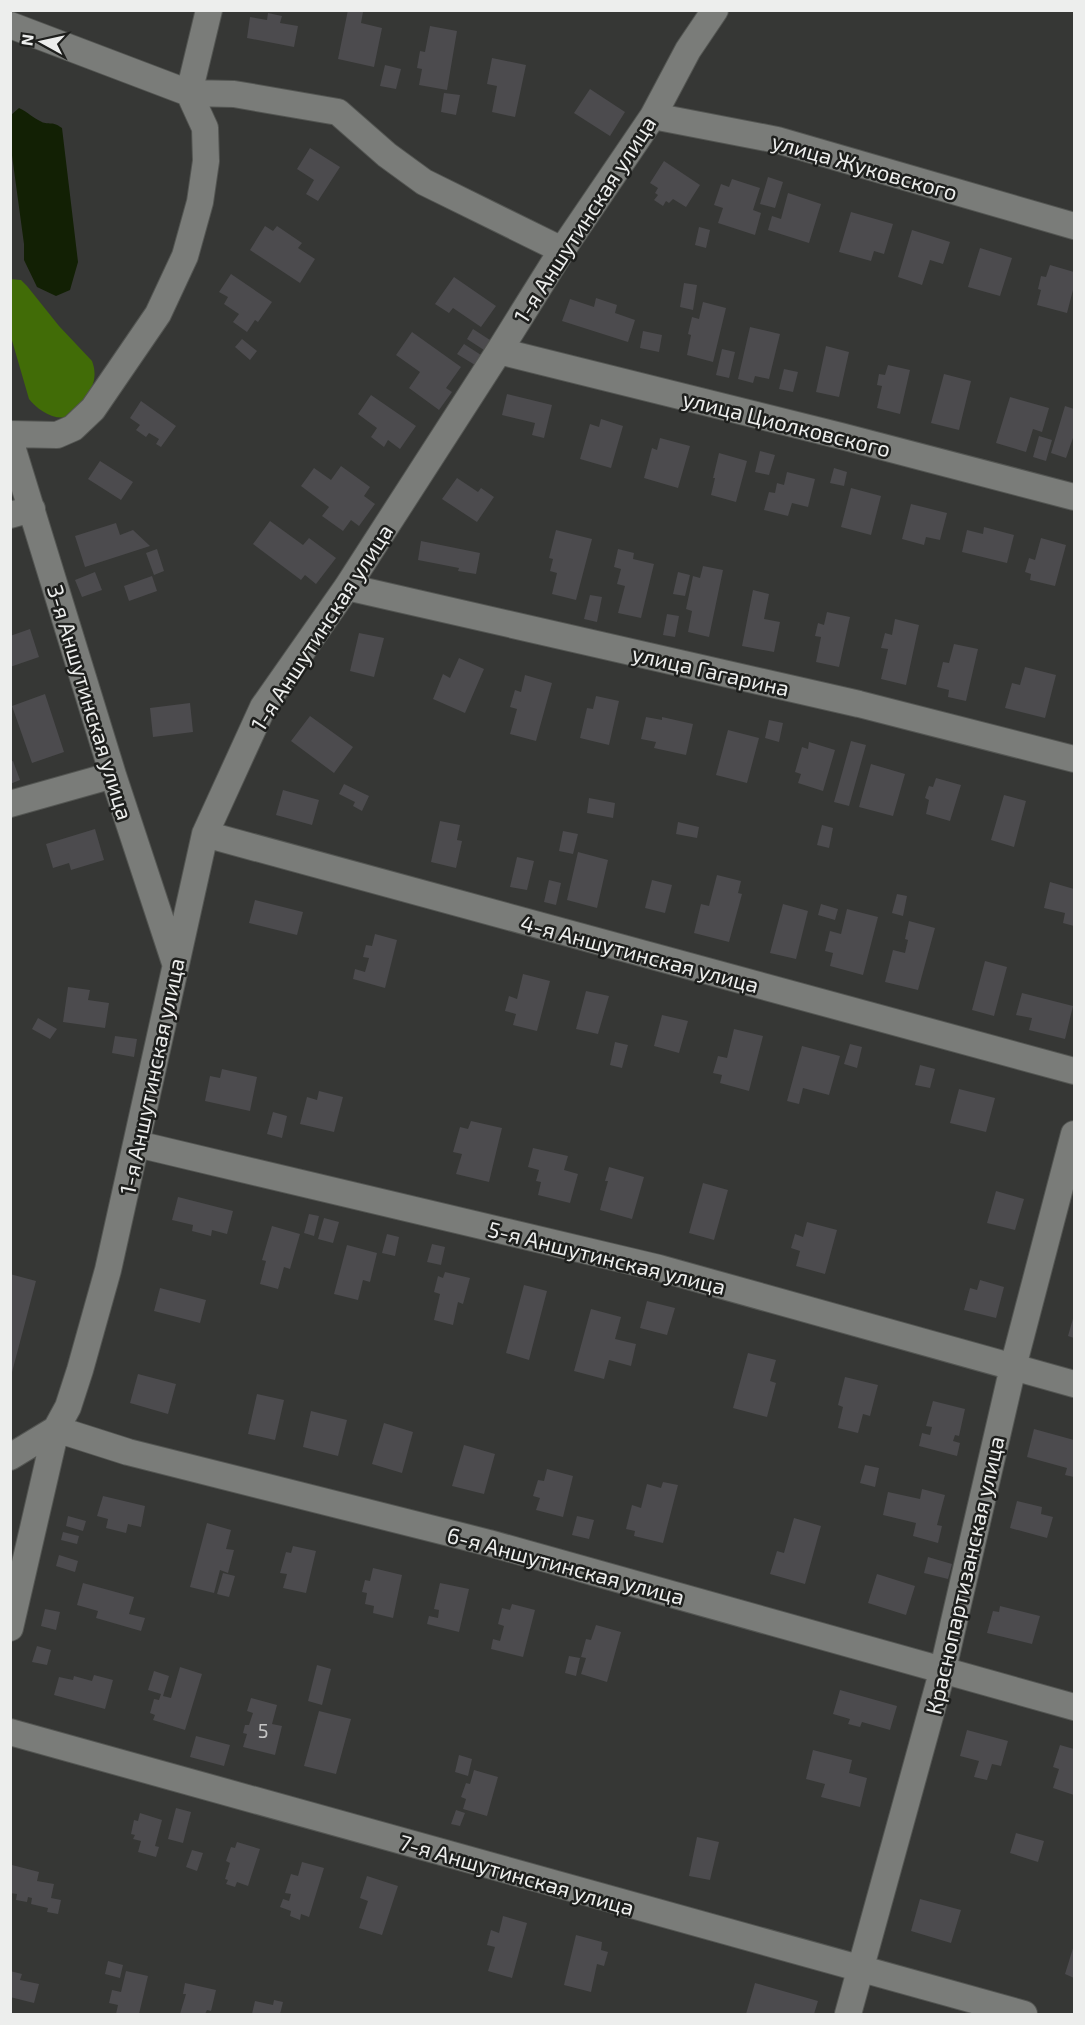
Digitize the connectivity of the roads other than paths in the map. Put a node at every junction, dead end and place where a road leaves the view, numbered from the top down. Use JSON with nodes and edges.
{"nodes":[{"id":1,"x":209,"y":10,"type":"edge"},
{"id":2,"x":715,"y":10,"type":"edge"},
{"id":3,"x":10,"y":25,"type":"edge"},
{"id":4,"x":189,"y":93,"type":"junction"},
{"id":5,"x":653,"y":116,"type":"junction"},
{"id":6,"x":1074,"y":226,"type":"edge"},
{"id":7,"x":562,"y":250,"type":"junction"},
{"id":8,"x":500,"y":351,"type":"junction"},
{"id":9,"x":10,"y":434,"type":"edge"},
{"id":10,"x":10,"y":440,"type":"edge"},
{"id":11,"x":1074,"y":497,"type":"edge"},
{"id":12,"x":21,"y":512,"type":"edge"},
{"id":13,"x":347,"y":587,"type":"junction"},
{"id":14,"x":1074,"y":759,"type":"edge"},
{"id":15,"x":113,"y":775,"type":"junction"},
{"id":16,"x":10,"y":804,"type":"edge"},
{"id":17,"x":205,"y":834,"type":"junction"},
{"id":18,"x":175,"y":963,"type":"junction"},
{"id":19,"x":1074,"y":1071,"type":"edge"},
{"id":20,"x":1074,"y":1134,"type":"edge"},
{"id":21,"x":137,"y":1144,"type":"junction"},
{"id":22,"x":1013,"y":1367,"type":"junction"},
{"id":23,"x":1074,"y":1384,"type":"edge"},
{"id":24,"x":56,"y":1429,"type":"junction"},
{"id":25,"x":10,"y":1457,"type":"edge"},
{"id":26,"x":10,"y":1628,"type":"edge"},
{"id":27,"x":943,"y":1670,"type":"junction"},
{"id":28,"x":1074,"y":1707,"type":"edge"},
{"id":29,"x":10,"y":1732,"type":"edge"},
{"id":30,"x":861,"y":1970,"type":"junction"},
{"id":31,"x":848,"y":2014,"type":"edge"},
{"id":32,"x":1024,"y":2014,"type":"edge"}],
"edges":[{"from":1,"to":4,"type":"street"},
{"from":2,"to":5,"type":"street","name":"1-я Аншутинская улица"},
{"from":3,"to":4,"type":"street"},
{"from":4,"to":7,"type":"street"},
{"from":4,"to":9,"type":"street"},
{"from":5,"to":6,"type":"street","name":"улица Жуковского"},
{"from":5,"to":7,"type":"street","name":"1-я Аншутинская улица"},
{"from":7,"to":8,"type":"street","name":"1-я Аншутинская улица"},
{"from":8,"to":11,"type":"street","name":"улица Циолковского"},
{"from":8,"to":13,"type":"street","name":"1-я Аншутинская улица"},
{"from":10,"to":12,"type":"street","name":"3-я Аншутинская улица"},
{"from":12,"to":15,"type":"street","name":"3-я Аншутинская улица"},
{"from":13,"to":14,"type":"street","name":"улица Гагарина"},
{"from":13,"to":17,"type":"street","name":"1-я Аншутинская улица"},
{"from":15,"to":16,"type":"street"},
{"from":15,"to":18,"type":"street","name":"3-я Аншутинская улица"},
{"from":17,"to":18,"type":"street","name":"1-я Аншутинская улица"},
{"from":17,"to":19,"type":"street","name":"4-я Аншутинская улица"},
{"from":18,"to":21,"type":"street","name":"1-я Аншутинская улица"},
{"from":20,"to":22,"type":"street","name":"Краснопартизанская улица"},
{"from":21,"to":22,"type":"street","name":"5-я Аншутинская улица"},
{"from":21,"to":24,"type":"street","name":"1-я Аншутинская улица"},
{"from":22,"to":23,"type":"street","name":"5-я Аншутинская улица"},
{"from":22,"to":27,"type":"street","name":"Краснопартизанская улица"},
{"from":24,"to":25,"type":"street"},
{"from":24,"to":26,"type":"street","name":"1-я Аншутинская улица"},
{"from":24,"to":27,"type":"street","name":"6-я Аншутинская улица"},
{"from":27,"to":28,"type":"street","name":"6-я Аншутинская улица"},
{"from":27,"to":30,"type":"street","name":"Краснопартизанская улица"},
{"from":29,"to":30,"type":"street","name":"7-я Аншутинская улица"},
{"from":30,"to":31,"type":"street","name":"Краснопартизанская улица"},
{"from":30,"to":32,"type":"street","name":"7-я Аншутинская улица"}]}
